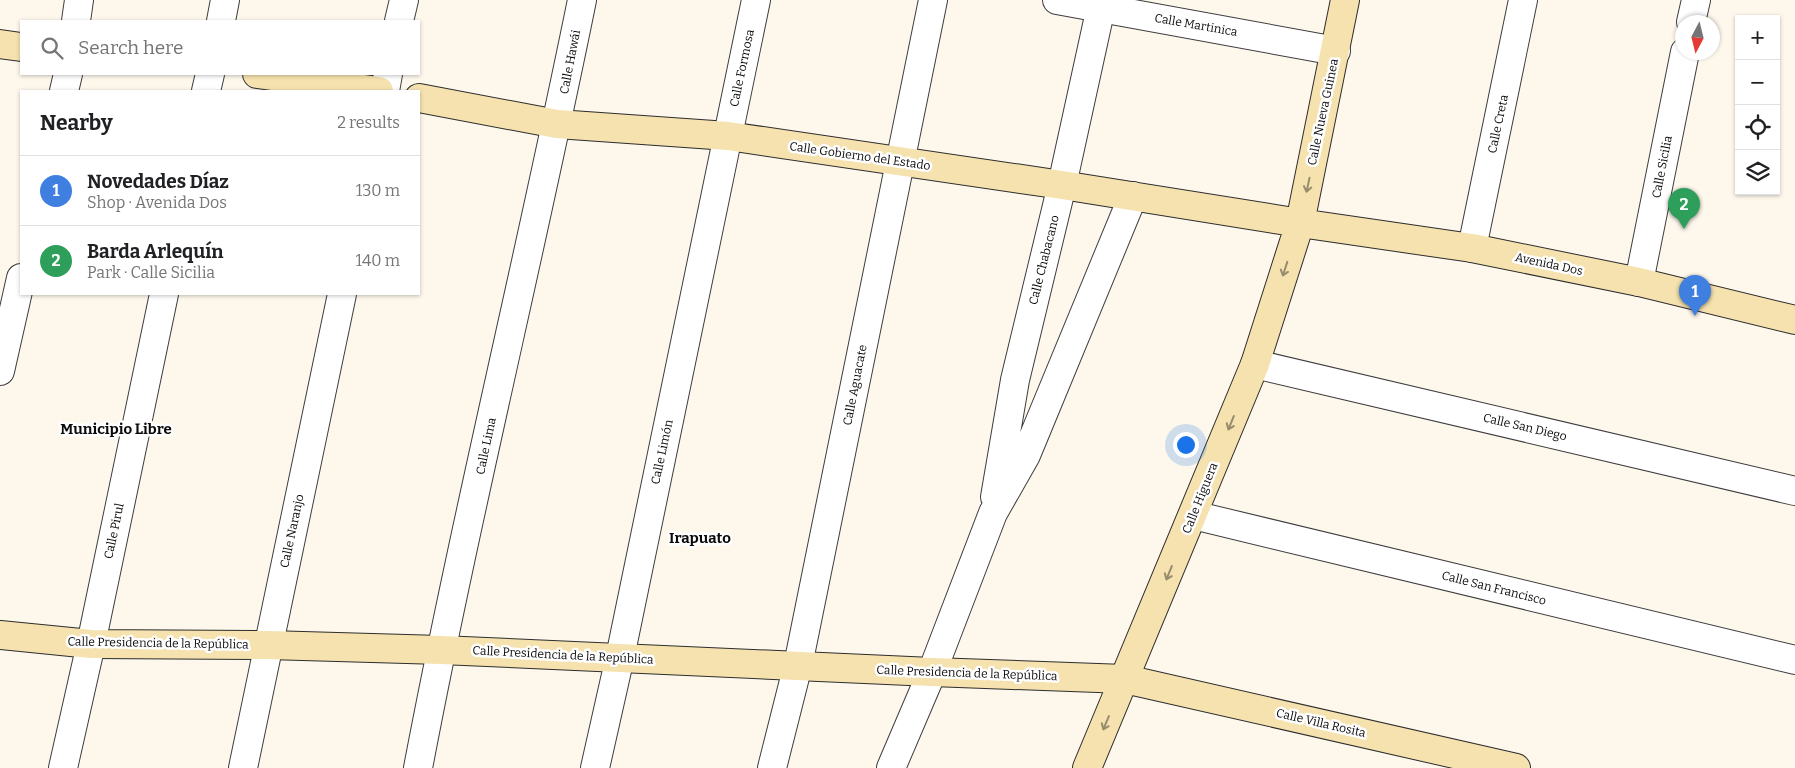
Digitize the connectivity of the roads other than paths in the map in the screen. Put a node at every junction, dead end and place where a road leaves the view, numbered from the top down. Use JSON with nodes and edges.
{"nodes":[{"id":1,"x":79,"y":0,"type":"edge"},
{"id":2,"x":225,"y":0,"type":"edge"},
{"id":3,"x":404,"y":0,"type":"edge"},
{"id":4,"x":582,"y":0,"type":"edge"},
{"id":5,"x":756,"y":0,"type":"edge"},
{"id":6,"x":933,"y":0,"type":"edge"},
{"id":7,"x":1057,"y":0,"type":"edge"},
{"id":8,"x":1345,"y":0,"type":"edge"},
{"id":9,"x":1524,"y":0,"type":"edge"},
{"id":10,"x":1696,"y":0,"type":"edge"},
{"id":11,"x":1100,"y":8,"type":"junction"},
{"id":12,"x":1693,"y":15,"type":"edge"},
{"id":13,"x":76,"y":20,"type":"edge"},
{"id":14,"x":220,"y":20,"type":"edge"},
{"id":15,"x":400,"y":20,"type":"edge"},
{"id":16,"x":0,"y":44,"type":"edge"},
{"id":17,"x":20,"y":47,"type":"edge"},
{"id":18,"x":1336,"y":51,"type":"junction"},
{"id":19,"x":1683,"y":60,"type":"edge"},
{"id":20,"x":68,"y":75,"type":"edge"},
{"id":21,"x":210,"y":75,"type":"edge"},
{"id":22,"x":264,"y":75,"type":"edge"},
{"id":23,"x":388,"y":75,"type":"edge"},
{"id":24,"x":64,"y":90,"type":"edge"},
{"id":25,"x":206,"y":90,"type":"edge"},
{"id":26,"x":372,"y":90,"type":"edge"},
{"id":27,"x":385,"y":90,"type":"edge"},
{"id":28,"x":420,"y":98,"type":"edge"},
{"id":29,"x":557,"y":124,"type":"junction"},
{"id":30,"x":728,"y":136,"type":"junction"},
{"id":31,"x":900,"y":162,"type":"junction"},
{"id":32,"x":1062,"y":185,"type":"junction"},
{"id":33,"x":1133,"y":196,"type":"junction"},
{"id":34,"x":1300,"y":223,"type":"junction"},
{"id":35,"x":1472,"y":248,"type":"junction"},
{"id":36,"x":20,"y":282,"type":"edge"},
{"id":37,"x":1639,"y":282,"type":"junction"},
{"id":38,"x":164,"y":295,"type":"edge"},
{"id":39,"x":342,"y":295,"type":"edge"},
{"id":40,"x":1795,"y":320,"type":"edge"},
{"id":41,"x":1255,"y":364,"type":"junction"},
{"id":42,"x":0,"y":371,"type":"edge"},
{"id":43,"x":1795,"y":491,"type":"edge"},
{"id":44,"x":993,"y":513,"type":"junction"},
{"id":45,"x":1193,"y":515,"type":"junction"},
{"id":46,"x":0,"y":635,"type":"edge"},
{"id":47,"x":91,"y":644,"type":"junction"},
{"id":48,"x":268,"y":645,"type":"junction"},
{"id":49,"x":441,"y":650,"type":"junction"},
{"id":50,"x":620,"y":657,"type":"junction"},
{"id":51,"x":1795,"y":660,"type":"edge"},
{"id":52,"x":798,"y":666,"type":"junction"},
{"id":53,"x":932,"y":672,"type":"junction"},
{"id":54,"x":1125,"y":679,"type":"junction"},
{"id":55,"x":63,"y":768,"type":"edge"},
{"id":56,"x":243,"y":768,"type":"edge"},
{"id":57,"x":418,"y":768,"type":"edge"},
{"id":58,"x":595,"y":768,"type":"edge"},
{"id":59,"x":772,"y":768,"type":"edge"},
{"id":60,"x":891,"y":768,"type":"edge"},
{"id":61,"x":1087,"y":768,"type":"edge"},
{"id":62,"x":1516,"y":768,"type":"edge"}],
"edges":[{"from":1,"to":13,"type":"street"},
{"from":2,"to":14,"type":"street"},
{"from":3,"to":15,"type":"street"},
{"from":4,"to":29,"type":"street","name":"Calle Hawái"},
{"from":5,"to":30,"type":"street","name":"Calle Formosa"},
{"from":6,"to":31,"type":"street","name":"Calle Aguacate"},
{"from":7,"to":11,"type":"street","name":"Calle Martinica"},
{"from":8,"to":18,"type":"street","name":"Calle Nueva Guinea"},
{"from":9,"to":35,"type":"street","name":"Calle Creta"},
{"from":10,"to":12,"type":"street"},
{"from":11,"to":18,"type":"street","name":"Calle Martinica"},
{"from":11,"to":32,"type":"street","name":"Calle Chabacano"},
{"from":16,"to":17,"type":"street"},
{"from":18,"to":34,"type":"street","name":"Calle Nueva Guinea","one_way":true},
{"from":19,"to":37,"type":"street","name":"Calle Sicilia"},
{"from":20,"to":24,"type":"street"},
{"from":21,"to":25,"type":"street"},
{"from":22,"to":26,"type":"street"},
{"from":23,"to":27,"type":"street"},
{"from":28,"to":29,"type":"street","name":"Calle Gobierno del Estado"},
{"from":29,"to":30,"type":"street","name":"Calle Gobierno del Estado"},
{"from":29,"to":49,"type":"street","name":"Calle Lima"},
{"from":30,"to":31,"type":"street","name":"Calle Gobierno del Estado"},
{"from":30,"to":50,"type":"street","name":"Calle Limón"},
{"from":31,"to":32,"type":"street","name":"Calle Gobierno del Estado"},
{"from":31,"to":52,"type":"street","name":"Calle Aguacate"},
{"from":32,"to":33,"type":"street","name":"Calle Gobierno del Estado"},
{"from":32,"to":44,"type":"street","name":"Calle Chabacano"},
{"from":33,"to":34,"type":"street","name":"Calle Gobierno del Estado"},
{"from":33,"to":44,"type":"street","name":"Calle Chabacano"},
{"from":34,"to":35,"type":"street","name":"Avenida Dos"},
{"from":34,"to":41,"type":"street","name":"Calle Higuera","one_way":true},
{"from":35,"to":37,"type":"street","name":"Avenida Dos"},
{"from":36,"to":42,"type":"street"},
{"from":37,"to":40,"type":"street","name":"Avenida Dos"},
{"from":38,"to":47,"type":"street","name":"Calle Pirul"},
{"from":39,"to":48,"type":"street","name":"Calle Naranjo"},
{"from":41,"to":43,"type":"street","name":"Calle San Diego"},
{"from":41,"to":45,"type":"street","name":"Calle Higuera","one_way":true},
{"from":44,"to":53,"type":"street","name":"Calle Chabacano"},
{"from":45,"to":51,"type":"street","name":"Calle San Francisco"},
{"from":45,"to":54,"type":"street","name":"Calle Higuera","one_way":true},
{"from":46,"to":47,"type":"street","name":"Calle Presidencia de la República"},
{"from":47,"to":48,"type":"street","name":"Calle Presidencia de la República"},
{"from":47,"to":55,"type":"street","name":"Calle Pirul"},
{"from":48,"to":49,"type":"street","name":"Calle Presidencia de la República"},
{"from":48,"to":56,"type":"street","name":"Calle Naranjo"},
{"from":49,"to":50,"type":"street","name":"Calle Presidencia de la República"},
{"from":49,"to":57,"type":"street","name":"Calle Lima"},
{"from":50,"to":52,"type":"street","name":"Calle Presidencia de la República"},
{"from":50,"to":58,"type":"street","name":"Calle Limón"},
{"from":52,"to":53,"type":"street","name":"Calle Presidencia de la República"},
{"from":52,"to":59,"type":"street","name":"Calle Aguacate"},
{"from":53,"to":54,"type":"street","name":"Calle Presidencia de la República"},
{"from":53,"to":60,"type":"street","name":"Calle Chabacano"},
{"from":54,"to":61,"type":"street","name":"Calle Higuera","one_way":true},
{"from":54,"to":62,"type":"street","name":"Calle Villa Rosita"}]}
